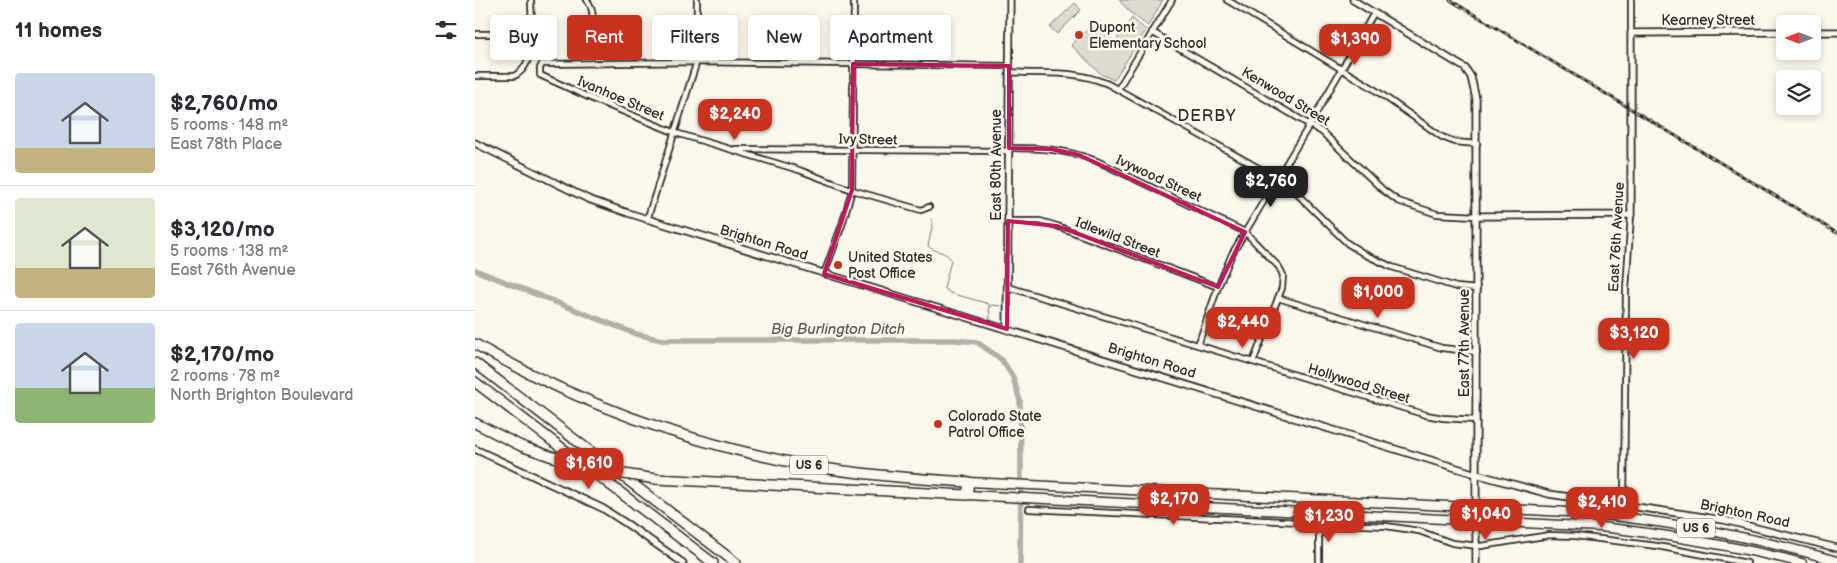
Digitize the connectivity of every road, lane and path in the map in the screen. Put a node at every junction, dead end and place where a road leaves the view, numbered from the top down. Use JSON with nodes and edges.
{"nodes":[{"id":1,"x":531,"y":0,"type":"edge"},
{"id":2,"x":587,"y":0,"type":"edge"},
{"id":3,"x":697,"y":0,"type":"edge"},
{"id":4,"x":854,"y":0,"type":"edge"},
{"id":5,"x":1010,"y":0,"type":"edge"},
{"id":6,"x":1172,"y":0,"type":"edge"},
{"id":7,"x":1227,"y":0,"type":"edge"},
{"id":8,"x":1353,"y":0,"type":"edge"},
{"id":9,"x":1631,"y":0,"type":"edge"},
{"id":10,"x":1374,"y":13,"type":"junction"},
{"id":11,"x":531,"y":15,"type":"edge"},
{"id":12,"x":593,"y":15,"type":"edge"},
{"id":13,"x":1152,"y":32,"type":"junction"},
{"id":14,"x":1776,"y":32,"type":"edge"},
{"id":15,"x":1821,"y":32,"type":"edge"},
{"id":16,"x":1837,"y":32,"type":"edge"},
{"id":17,"x":1631,"y":33,"type":"junction"},
{"id":18,"x":475,"y":34,"type":"edge"},
{"id":19,"x":490,"y":34,"type":"edge"},
{"id":20,"x":529,"y":60,"type":"edge"},
{"id":21,"x":697,"y":62,"type":"junction"},
{"id":22,"x":853,"y":64,"type":"junction"},
{"id":23,"x":1009,"y":69,"type":"junction"},
{"id":24,"x":1342,"y":69,"type":"junction"},
{"id":25,"x":475,"y":76,"type":"edge"},
{"id":26,"x":1118,"y":89,"type":"junction"},
{"id":27,"x":1310,"y":124,"type":"junction"},
{"id":28,"x":676,"y":133,"type":"junction"},
{"id":29,"x":475,"y":143,"type":"edge"},
{"id":30,"x":1477,"y":144,"type":"junction"},
{"id":31,"x":726,"y":149,"type":"junction"},
{"id":32,"x":853,"y":150,"type":"junction"},
{"id":33,"x":1009,"y":150,"type":"junction"},
{"id":34,"x":1277,"y":178,"type":"junction"},
{"id":35,"x":852,"y":190,"type":"junction"},
{"id":36,"x":929,"y":207,"type":"dead end"},
{"id":37,"x":1631,"y":215,"type":"junction"},
{"id":38,"x":1477,"y":216,"type":"junction"},
{"id":39,"x":647,"y":220,"type":"junction"},
{"id":40,"x":1009,"y":221,"type":"junction"},
{"id":41,"x":1245,"y":232,"type":"junction"},
{"id":42,"x":824,"y":274,"type":"junction"},
{"id":43,"x":1008,"y":287,"type":"junction"},
{"id":44,"x":1218,"y":287,"type":"junction"},
{"id":45,"x":1477,"y":289,"type":"junction"},
{"id":46,"x":1278,"y":298,"type":"junction"},
{"id":47,"x":1007,"y":329,"type":"junction"},
{"id":48,"x":475,"y":344,"type":"edge"},
{"id":49,"x":1198,"y":345,"type":"junction"},
{"id":50,"x":1477,"y":352,"type":"junction"},
{"id":51,"x":1253,"y":362,"type":"junction"},
{"id":52,"x":475,"y":363,"type":"edge"},
{"id":53,"x":475,"y":382,"type":"edge"},
{"id":54,"x":1476,"y":420,"type":"junction"},
{"id":55,"x":475,"y":423,"type":"edge"},
{"id":56,"x":475,"y":449,"type":"edge"},
{"id":57,"x":1476,"y":474,"type":"junction"},
{"id":58,"x":969,"y":482,"type":"junction"},
{"id":59,"x":967,"y":495,"type":"junction"},
{"id":60,"x":1624,"y":505,"type":"junction"},
{"id":61,"x":1476,"y":507,"type":"junction"},
{"id":62,"x":1029,"y":509,"type":"dead end"},
{"id":63,"x":1476,"y":519,"type":"junction"},
{"id":64,"x":1319,"y":523,"type":"junction"},
{"id":65,"x":1476,"y":546,"type":"junction"},
{"id":66,"x":1837,"y":548,"type":"edge"},
{"id":67,"x":1837,"y":560,"type":"edge"},
{"id":68,"x":683,"y":563,"type":"edge"},
{"id":69,"x":713,"y":563,"type":"edge"},
{"id":70,"x":736,"y":563,"type":"edge"},
{"id":71,"x":1319,"y":563,"type":"edge"},
{"id":72,"x":1476,"y":563,"type":"edge"},
{"id":73,"x":1747,"y":563,"type":"edge"},
{"id":74,"x":1802,"y":563,"type":"edge"}],
"edges":[{"from":1,"to":11,"type":"street"},
{"from":2,"to":12,"type":"street"},
{"from":3,"to":21,"type":"street"},
{"from":4,"to":22,"type":"street"},
{"from":5,"to":23,"type":"street","name":"East 80th Avenue"},
{"from":6,"to":13,"type":"street"},
{"from":7,"to":24,"type":"street"},
{"from":8,"to":10,"type":"street","name":"East 77th Avenue"},
{"from":9,"to":17,"type":"street","name":"East 76th Avenue"},
{"from":10,"to":24,"type":"street"},
{"from":10,"to":30,"type":"street","name":"East 77th Avenue"},
{"from":13,"to":26,"type":"street"},
{"from":13,"to":27,"type":"street","name":"Kenwood Street"},
{"from":14,"to":17,"type":"street","name":"Kearney Street"},
{"from":15,"to":16,"type":"street"},
{"from":17,"to":37,"type":"street","name":"East 76th Avenue"},
{"from":18,"to":19,"type":"street"},
{"from":20,"to":25,"type":"street"},
{"from":21,"to":22,"type":"street"},
{"from":21,"to":28,"type":"street"},
{"from":21,"to":28,"type":"street","name":"Ivanhoe Street"},
{"from":22,"to":23,"type":"street"},
{"from":22,"to":32,"type":"street"},
{"from":23,"to":26,"type":"street"},
{"from":23,"to":33,"type":"street","name":"East 80th Avenue"},
{"from":24,"to":27,"type":"street"},
{"from":24,"to":30,"type":"street"},
{"from":26,"to":34,"type":"street"},
{"from":27,"to":34,"type":"street"},
{"from":27,"to":38,"type":"street","name":"Kenwood Street"},
{"from":28,"to":31,"type":"street","name":"Ivanhoe Street"},
{"from":28,"to":39,"type":"street"},
{"from":29,"to":39,"type":"street","name":"Brighton Road"},
{"from":30,"to":38,"type":"street","name":"East 77th Avenue"},
{"from":31,"to":32,"type":"street","name":"Ivy Street"},
{"from":31,"to":35,"type":"street","name":"Ivanhoe Street"},
{"from":32,"to":33,"type":"street","name":"Ivy Street"},
{"from":32,"to":35,"type":"street"},
{"from":33,"to":40,"type":"street","name":"East 80th Avenue"},
{"from":33,"to":41,"type":"street","name":"Ivywood Street"},
{"from":34,"to":41,"type":"street"},
{"from":34,"to":45,"type":"street"},
{"from":35,"to":36,"type":"street","name":"Ivanhoe Street"},
{"from":35,"to":42,"type":"street"},
{"from":37,"to":38,"type":"street","name":"Kenwood Street"},
{"from":37,"to":60,"type":"street","name":"East 76th Avenue"},
{"from":38,"to":45,"type":"street","name":"East 77th Avenue"},
{"from":39,"to":42,"type":"street","name":"Brighton Road"},
{"from":40,"to":43,"type":"street","name":"East 80th Avenue"},
{"from":40,"to":44,"type":"street","name":"Idlewild Street"},
{"from":41,"to":44,"type":"street"},
{"from":41,"to":46,"type":"street","name":"Ivywood Street"},
{"from":42,"to":47,"type":"street","name":"Brighton Road"},
{"from":43,"to":47,"type":"street","name":"East 80th Avenue"},
{"from":43,"to":49,"type":"street","name":"Hollywood Street"},
{"from":44,"to":49,"type":"street"},
{"from":45,"to":50,"type":"street","name":"East 77th Avenue"},
{"from":46,"to":50,"type":"street"},
{"from":46,"to":51,"type":"street","name":"Ivywood Street"},
{"from":47,"to":57,"type":"street","name":"Brighton Road"},
{"from":48,"to":58,"type":"highway","number":"US 6"},
{"from":49,"to":51,"type":"street","name":"Hollywood Street"},
{"from":50,"to":54,"type":"street","name":"East 77th Avenue"},
{"from":51,"to":54,"type":"street","name":"Hollywood Street"},
{"from":52,"to":70,"type":"highway"},
{"from":53,"to":69,"type":"highway"},
{"from":54,"to":57,"type":"street","name":"East 77th Avenue"},
{"from":55,"to":59,"type":"highway","number":"US 6","bridge":true},
{"from":56,"to":68,"type":"street"},
{"from":57,"to":60,"type":"street","name":"Brighton Road"},
{"from":57,"to":61,"type":"street","name":"East 77th Avenue"},
{"from":58,"to":59,"type":"highway"},
{"from":58,"to":61,"type":"highway","number":"US 6"},
{"from":59,"to":63,"type":"highway","number":"US 6"},
{"from":60,"to":66,"type":"street","name":"Brighton Road"},
{"from":61,"to":63,"type":"street","name":"East 77th Avenue"},
{"from":61,"to":67,"type":"highway","number":"US 6"},
{"from":62,"to":64,"type":"street"},
{"from":63,"to":65,"type":"street","name":"East 77th Avenue"},
{"from":63,"to":74,"type":"highway","number":"US 6"},
{"from":64,"to":65,"type":"street"},
{"from":64,"to":71,"type":"street"},
{"from":65,"to":72,"type":"street","name":"East 77th Avenue"},
{"from":65,"to":73,"type":"street"}]}
